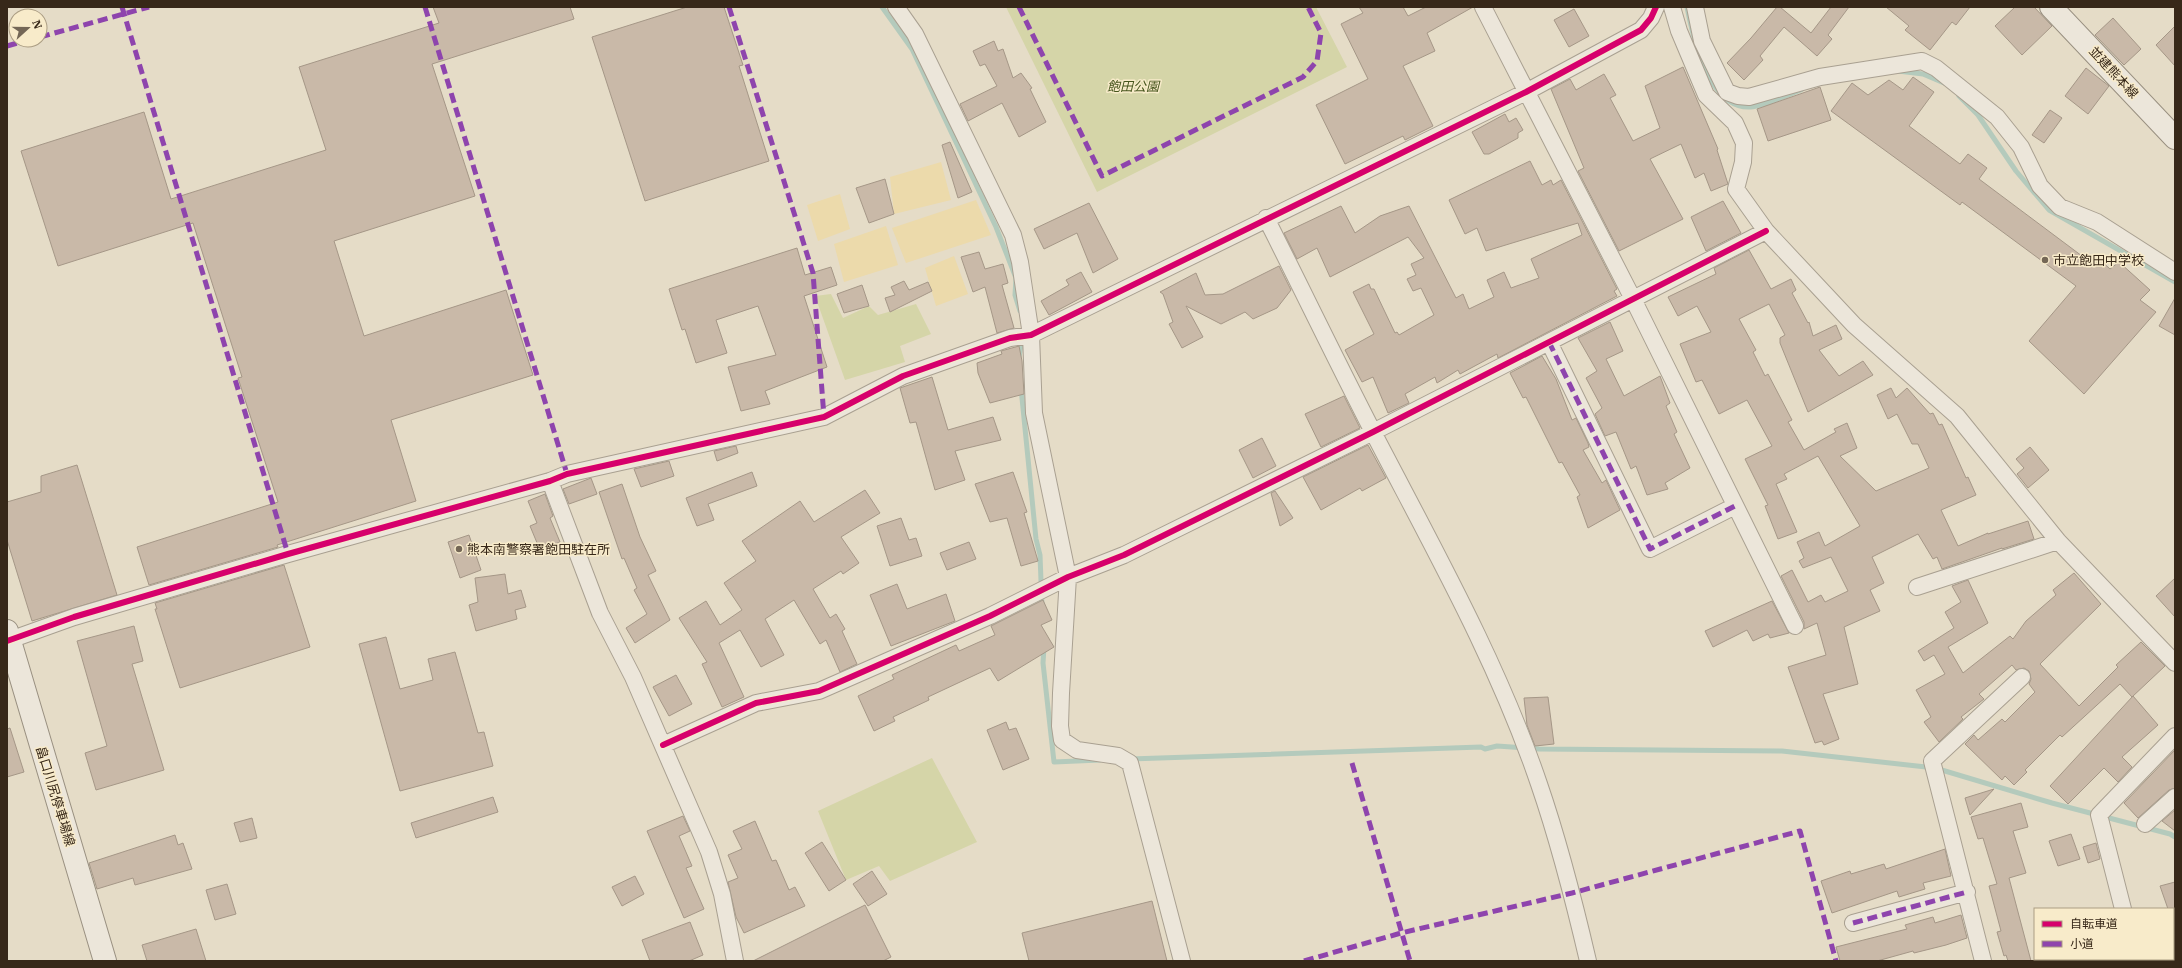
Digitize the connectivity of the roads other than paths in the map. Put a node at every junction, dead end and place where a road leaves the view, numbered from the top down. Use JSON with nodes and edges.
{"nodes":[{"id":1,"x":896,"y":7,"type":"edge"},
{"id":2,"x":1483,"y":7,"type":"edge"},
{"id":3,"x":1656,"y":7,"type":"edge"},
{"id":4,"x":1672,"y":7,"type":"edge"},
{"id":5,"x":1695,"y":7,"type":"edge"},
{"id":6,"x":2051,"y":7,"type":"edge"},
{"id":7,"x":1526,"y":92,"type":"junction"},
{"id":8,"x":2175,"y":138,"type":"edge"},
{"id":9,"x":1266,"y":218,"type":"junction"},
{"id":10,"x":1766,"y":231,"type":"junction"},
{"id":11,"x":2175,"y":272,"type":"edge"},
{"id":12,"x":1633,"y":299,"type":"junction"},
{"id":13,"x":1031,"y":335,"type":"junction"},
{"id":14,"x":1549,"y":342,"type":"junction"},
{"id":15,"x":1373,"y":432,"type":"junction"},
{"id":16,"x":550,"y":481,"type":"junction"},
{"id":17,"x":1735,"y":506,"type":"junction"},
{"id":18,"x":2058,"y":541,"type":"junction"},
{"id":19,"x":1068,"y":577,"type":"junction"},
{"id":20,"x":1916,"y":587,"type":"dead end"},
{"id":21,"x":1794,"y":626,"type":"dead end"},
{"id":22,"x":8,"y":638,"type":"edge"},
{"id":23,"x":2175,"y":663,"type":"edge"},
{"id":24,"x":2022,"y":676,"type":"dead end"},
{"id":25,"x":2175,"y":736,"type":"edge"},
{"id":26,"x":663,"y":745,"type":"junction"},
{"id":27,"x":2175,"y":797,"type":"edge"},
{"id":28,"x":2145,"y":824,"type":"dead end"},
{"id":29,"x":1967,"y":892,"type":"junction"},
{"id":30,"x":2123,"y":908,"type":"edge"},
{"id":31,"x":1853,"y":923,"type":"dead end"},
{"id":32,"x":105,"y":961,"type":"edge"},
{"id":33,"x":735,"y":961,"type":"edge"},
{"id":34,"x":1182,"y":961,"type":"edge"},
{"id":35,"x":1588,"y":961,"type":"edge"},
{"id":36,"x":1984,"y":961,"type":"edge"}],
"edges":[{"from":1,"to":13,"type":"street"},
{"from":2,"to":7,"type":"street"},
{"from":3,"to":7,"type":"street"},
{"from":4,"to":10,"type":"street"},
{"from":5,"to":11,"type":"street"},
{"from":6,"to":8,"type":"main road","name":"並建熊本線"},
{"from":7,"to":9,"type":"street"},
{"from":7,"to":12,"type":"street"},
{"from":9,"to":13,"type":"street"},
{"from":9,"to":15,"type":"street"},
{"from":10,"to":12,"type":"street"},
{"from":10,"to":18,"type":"street"},
{"from":12,"to":14,"type":"street"},
{"from":12,"to":17,"type":"street"},
{"from":13,"to":16,"type":"street"},
{"from":13,"to":19,"type":"street"},
{"from":14,"to":15,"type":"street"},
{"from":14,"to":17,"type":"street"},
{"from":15,"to":19,"type":"street"},
{"from":15,"to":35,"type":"street"},
{"from":16,"to":22,"type":"street"},
{"from":16,"to":26,"type":"street"},
{"from":17,"to":21,"type":"street"},
{"from":18,"to":20,"type":"street"},
{"from":18,"to":23,"type":"street"},
{"from":19,"to":26,"type":"street"},
{"from":19,"to":34,"type":"street"},
{"from":22,"to":32,"type":"main road","name":"畠口川尻停車場線"},
{"from":24,"to":29,"type":"street"},
{"from":25,"to":30,"type":"street"},
{"from":26,"to":33,"type":"street"},
{"from":27,"to":28,"type":"street"},
{"from":29,"to":31,"type":"street"},
{"from":29,"to":36,"type":"street"}]}
